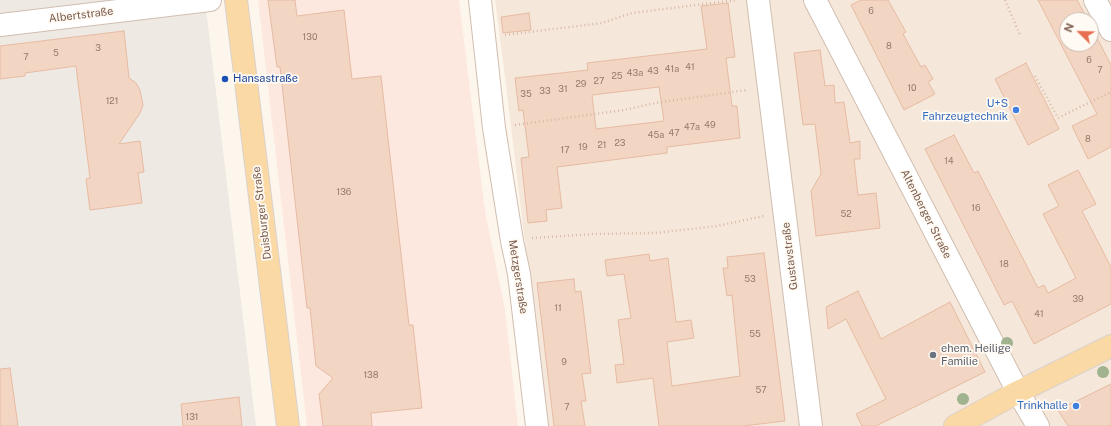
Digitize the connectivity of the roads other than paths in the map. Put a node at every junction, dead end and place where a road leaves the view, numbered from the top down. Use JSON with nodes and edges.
{"nodes":[{"id":1,"x":210,"y":0,"type":"edge"},
{"id":2,"x":236,"y":0,"type":"edge"},
{"id":3,"x":480,"y":0,"type":"edge"},
{"id":4,"x":758,"y":0,"type":"edge"},
{"id":5,"x":815,"y":0,"type":"edge"},
{"id":6,"x":1095,"y":0,"type":"edge"},
{"id":7,"x":0,"y":25,"type":"edge"},
{"id":8,"x":1111,"y":30,"type":"edge"},
{"id":9,"x":1111,"y":346,"type":"edge"},
{"id":10,"x":1018,"y":392,"type":"junction"},
{"id":11,"x":288,"y":426,"type":"edge"},
{"id":12,"x":537,"y":426,"type":"edge"},
{"id":13,"x":811,"y":426,"type":"edge"},
{"id":14,"x":955,"y":426,"type":"edge"},
{"id":15,"x":1038,"y":426,"type":"edge"}],
"edges":[{"from":1,"to":7,"type":"street","name":"Albertstraße"},
{"from":2,"to":11,"type":"main road","name":"Duisburger Straße"},
{"from":3,"to":12,"type":"street","name":"Metzgerstraße"},
{"from":4,"to":13,"type":"street","name":"Gustavstraße"},
{"from":5,"to":10,"type":"street","name":"Altenberger Straße"},
{"from":6,"to":8,"type":"street"},
{"from":9,"to":10,"type":"main road"},
{"from":10,"to":14,"type":"main road"},
{"from":10,"to":15,"type":"street","name":"Altenberger Straße"}]}
